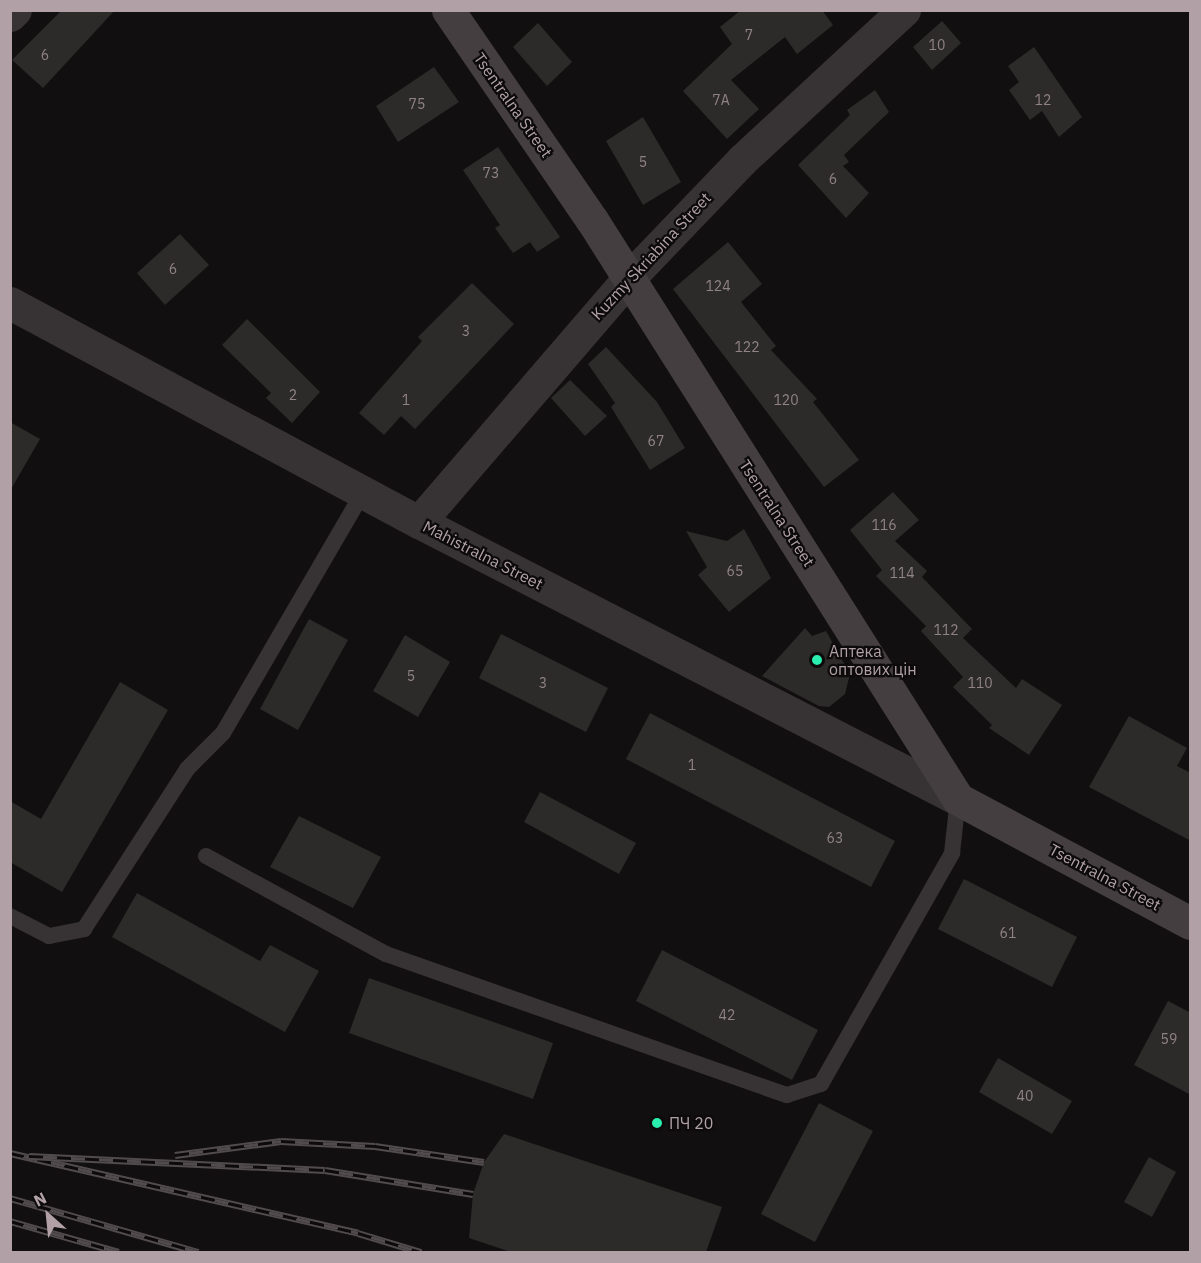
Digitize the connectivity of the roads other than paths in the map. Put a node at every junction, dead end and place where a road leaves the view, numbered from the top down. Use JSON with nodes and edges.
{"nodes":[{"id":1,"x":15,"y":10,"type":"edge"},
{"id":2,"x":448,"y":10,"type":"edge"},
{"id":3,"x":904,"y":10,"type":"edge"},
{"id":4,"x":10,"y":15,"type":"edge"},
{"id":5,"x":628,"y":279,"type":"junction"},
{"id":6,"x":10,"y":303,"type":"edge"},
{"id":7,"x":363,"y":492,"type":"junction"},
{"id":8,"x":419,"y":522,"type":"junction"},
{"id":9,"x":958,"y":799,"type":"junction"},
{"id":10,"x":206,"y":856,"type":"dead end"},
{"id":11,"x":10,"y":916,"type":"edge"},
{"id":12,"x":1191,"y":923,"type":"edge"}],
"edges":[{"from":1,"to":4,"type":"street"},
{"from":2,"to":5,"type":"main road","name":"Tsentralna Street"},
{"from":3,"to":5,"type":"street","name":"Kuzmy Skriabina Street"},
{"from":5,"to":8,"type":"street","name":"Kuzmy Skriabina Street"},
{"from":5,"to":9,"type":"main road","name":"Tsentralna Street"},
{"from":6,"to":7,"type":"street","name":"Mahistralna Street"},
{"from":7,"to":8,"type":"street","name":"Mahistralna Street"},
{"from":7,"to":11,"type":"lane"},
{"from":8,"to":9,"type":"street","name":"Mahistralna Street"},
{"from":9,"to":10,"type":"lane"},
{"from":9,"to":12,"type":"main road","name":"Tsentralna Street"}]}
